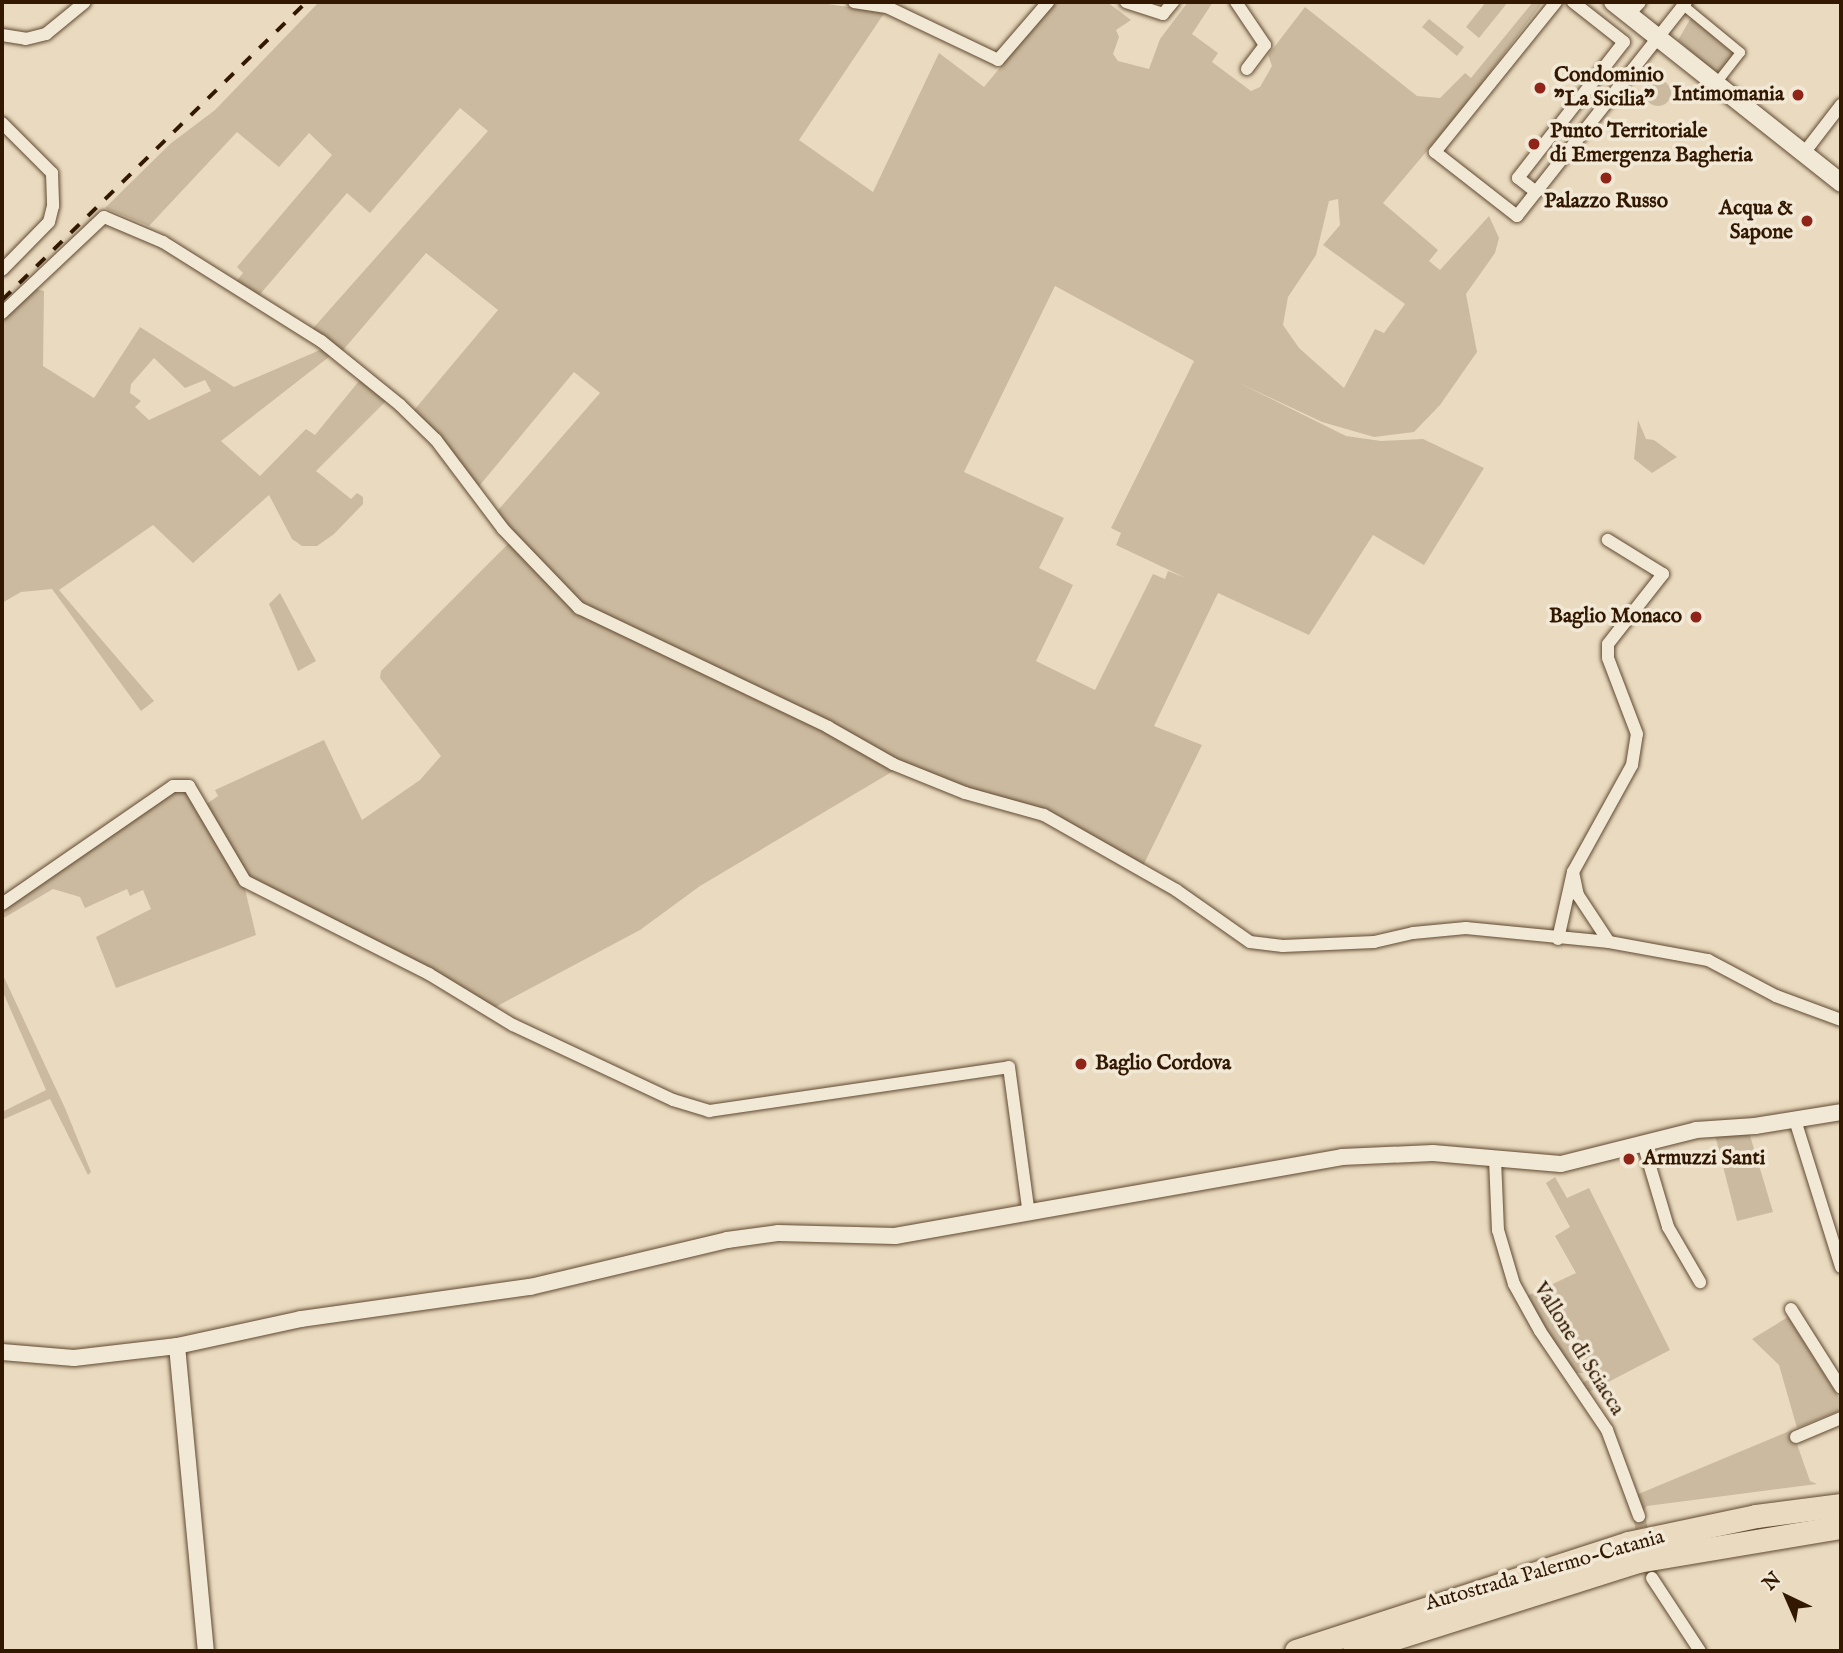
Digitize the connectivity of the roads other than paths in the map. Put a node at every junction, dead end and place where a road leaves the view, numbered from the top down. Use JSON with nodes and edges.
{"nodes":[{"id":1,"x":85,"y":2,"type":"edge"},
{"id":2,"x":854,"y":2,"type":"edge"},
{"id":3,"x":1048,"y":2,"type":"edge"},
{"id":4,"x":1126,"y":2,"type":"edge"},
{"id":5,"x":1147,"y":2,"type":"edge"},
{"id":6,"x":1173,"y":2,"type":"edge"},
{"id":7,"x":1236,"y":2,"type":"edge"},
{"id":8,"x":1556,"y":2,"type":"edge"},
{"id":9,"x":1573,"y":2,"type":"edge"},
{"id":10,"x":1613,"y":2,"type":"edge"},
{"id":11,"x":1685,"y":4,"type":"edge"},
{"id":12,"x":1635,"y":5,"type":"edge"},
{"id":13,"x":1163,"y":14,"type":"junction"},
{"id":14,"x":2,"y":36,"type":"edge"},
{"id":15,"x":1658,"y":37,"type":"junction"},
{"id":16,"x":1247,"y":69,"type":"dead end"},
{"id":17,"x":1601,"y":72,"type":"junction"},
{"id":18,"x":1716,"y":83,"type":"junction"},
{"id":19,"x":1619,"y":86,"type":"junction"},
{"id":20,"x":1841,"y":105,"type":"edge"},
{"id":21,"x":2,"y":123,"type":"edge"},
{"id":22,"x":1542,"y":149,"type":"junction"},
{"id":23,"x":1804,"y":153,"type":"junction"},
{"id":24,"x":1559,"y":163,"type":"junction"},
{"id":25,"x":1841,"y":183,"type":"edge"},
{"id":26,"x":1536,"y":192,"type":"junction"},
{"id":27,"x":2,"y":270,"type":"edge"},
{"id":28,"x":2,"y":313,"type":"edge"},
{"id":29,"x":1608,"y":540,"type":"dead end"},
{"id":30,"x":1573,"y":872,"type":"junction"},
{"id":31,"x":1583,"y":902,"type":"junction"},
{"id":32,"x":2,"y":904,"type":"edge"},
{"id":33,"x":1562,"y":910,"type":"junction"},
{"id":34,"x":1558,"y":939,"type":"junction"},
{"id":35,"x":1609,"y":942,"type":"junction"},
{"id":36,"x":1841,"y":1020,"type":"edge"},
{"id":37,"x":1841,"y":1112,"type":"edge"},
{"id":38,"x":1796,"y":1120,"type":"junction"},
{"id":39,"x":1643,"y":1143,"type":"junction"},
{"id":40,"x":1495,"y":1159,"type":"junction"},
{"id":41,"x":1029,"y":1214,"type":"junction"},
{"id":42,"x":1841,"y":1267,"type":"edge"},
{"id":43,"x":1700,"y":1282,"type":"dead end"},
{"id":44,"x":1791,"y":1309,"type":"dead end"},
{"id":45,"x":177,"y":1346,"type":"junction"},
{"id":46,"x":2,"y":1352,"type":"edge"},
{"id":47,"x":1841,"y":1388,"type":"edge"},
{"id":48,"x":1841,"y":1418,"type":"edge"},
{"id":49,"x":1796,"y":1437,"type":"dead end"},
{"id":50,"x":1841,"y":1506,"type":"edge"},
{"id":51,"x":1639,"y":1516,"type":"tunnel mouth"},
{"id":52,"x":1841,"y":1527,"type":"edge"},
{"id":53,"x":1652,"y":1578,"type":"tunnel mouth"},
{"id":54,"x":206,"y":1651,"type":"edge"},
{"id":55,"x":1296,"y":1651,"type":"edge"},
{"id":56,"x":1354,"y":1651,"type":"edge"},
{"id":57,"x":1700,"y":1651,"type":"edge"}],
"edges":[{"from":1,"to":14,"type":"street"},
{"from":2,"to":3,"type":"street"},
{"from":4,"to":13,"type":"street"},
{"from":5,"to":13,"type":"street"},
{"from":6,"to":13,"type":"street"},
{"from":7,"to":16,"type":"street"},
{"from":8,"to":26,"type":"street"},
{"from":9,"to":17,"type":"street"},
{"from":10,"to":12,"type":"main road"},
{"from":11,"to":15,"type":"street"},
{"from":11,"to":18,"type":"street"},
{"from":12,"to":15,"type":"main road"},
{"from":15,"to":18,"type":"main road"},
{"from":15,"to":19,"type":"street"},
{"from":17,"to":19,"type":"street"},
{"from":17,"to":22,"type":"street"},
{"from":18,"to":23,"type":"main road"},
{"from":19,"to":24,"type":"street"},
{"from":20,"to":23,"type":"street"},
{"from":21,"to":27,"type":"street"},
{"from":22,"to":24,"type":"street"},
{"from":22,"to":26,"type":"street"},
{"from":23,"to":25,"type":"main road"},
{"from":24,"to":26,"type":"street"},
{"from":28,"to":34,"type":"street"},
{"from":29,"to":30,"type":"street"},
{"from":30,"to":31,"type":"street"},
{"from":30,"to":33,"type":"street"},
{"from":31,"to":33,"type":"street"},
{"from":31,"to":35,"type":"street"},
{"from":32,"to":41,"type":"street"},
{"from":33,"to":34,"type":"street"},
{"from":34,"to":35,"type":"street"},
{"from":35,"to":36,"type":"street"},
{"from":37,"to":38,"type":"street"},
{"from":38,"to":39,"type":"street"},
{"from":38,"to":42,"type":"street"},
{"from":39,"to":40,"type":"street"},
{"from":39,"to":43,"type":"street"},
{"from":40,"to":41,"type":"street"},
{"from":40,"to":51,"type":"street","name":"Vallone di Sciacca"},
{"from":41,"to":45,"type":"street"},
{"from":44,"to":47,"type":"street"},
{"from":45,"to":46,"type":"street"},
{"from":45,"to":54,"type":"street"},
{"from":48,"to":49,"type":"street"},
{"from":50,"to":55,"type":"highway","name":"Autostrada Palermo-Catania"},
{"from":52,"to":56,"type":"highway","name":"Autostrada Palermo-Catania"},
{"from":53,"to":57,"type":"street"}]}
